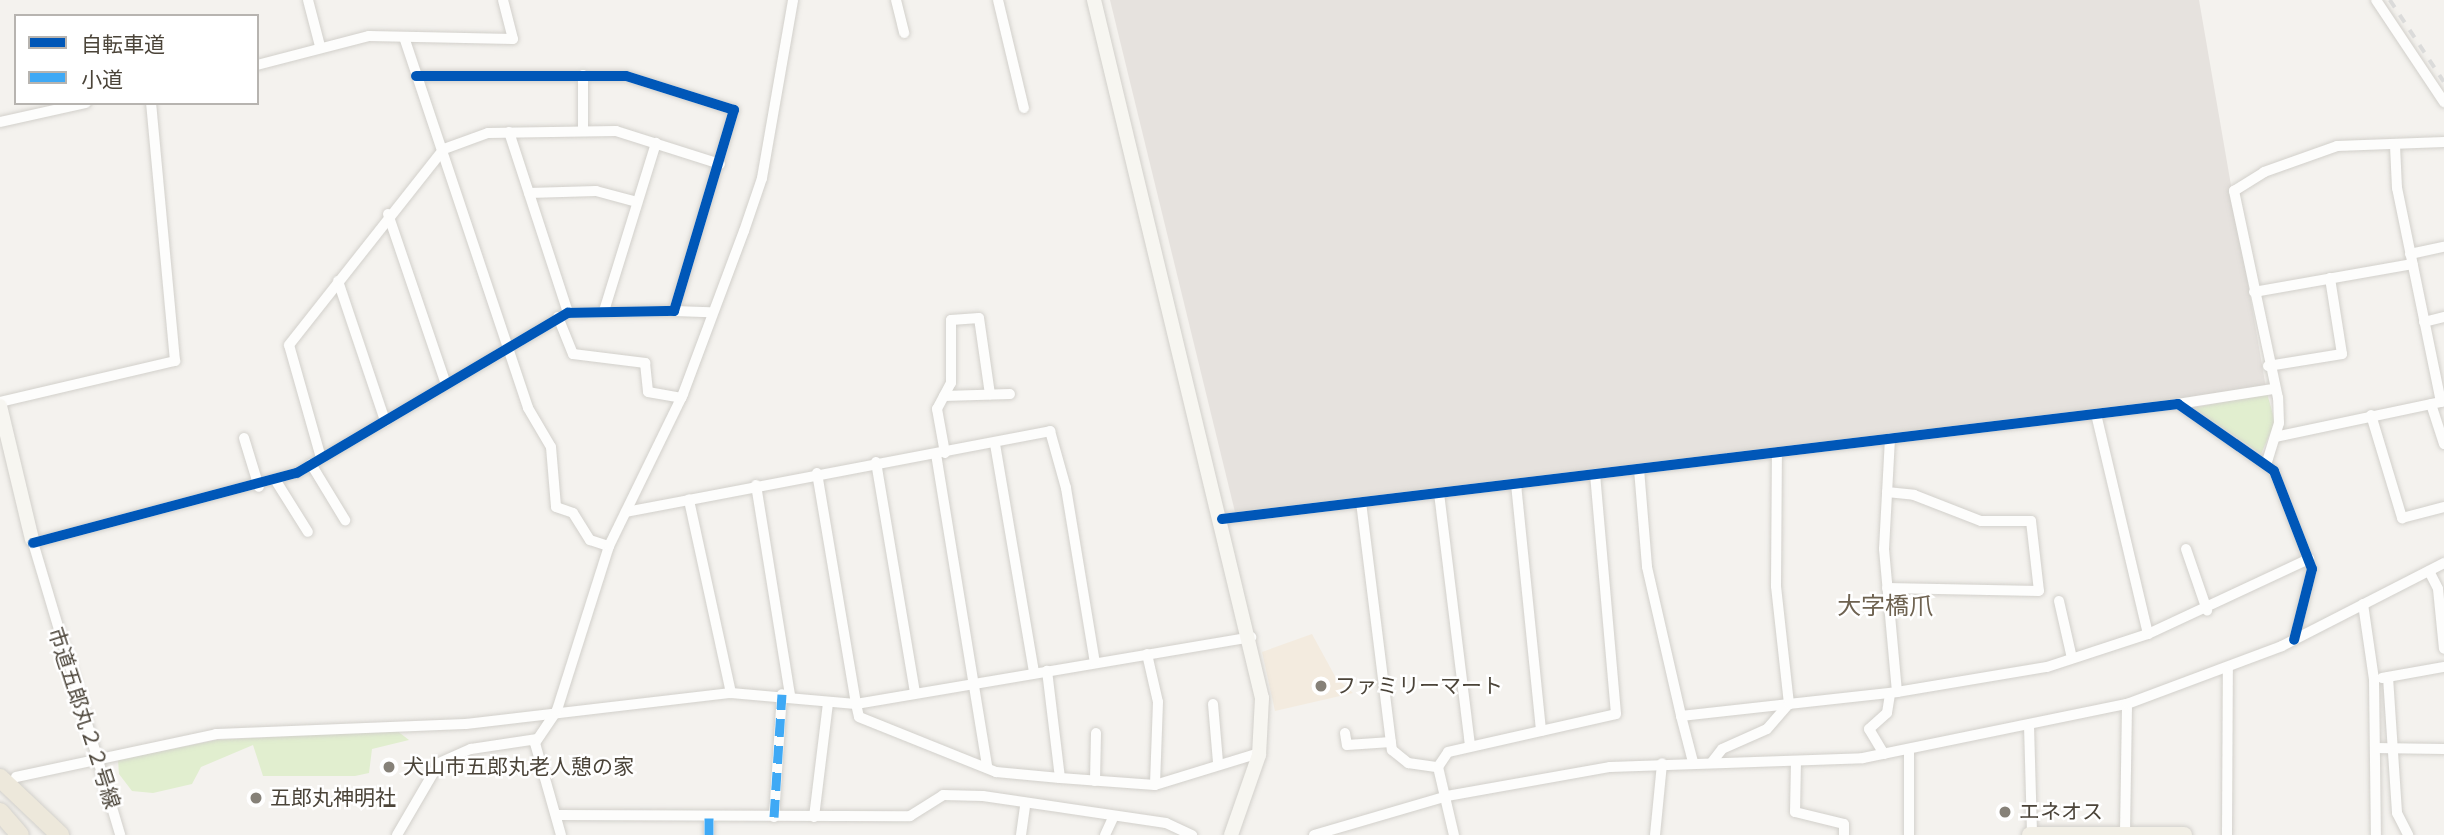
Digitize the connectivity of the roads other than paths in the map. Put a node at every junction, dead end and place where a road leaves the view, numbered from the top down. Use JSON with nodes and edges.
{"nodes":[{"id":1,"x":309,"y":0,"type":"edge"},
{"id":2,"x":503,"y":0,"type":"edge"},
{"id":3,"x":793,"y":0,"type":"edge"},
{"id":4,"x":896,"y":0,"type":"edge"},
{"id":5,"x":998,"y":0,"type":"edge"},
{"id":6,"x":1094,"y":0,"type":"edge"},
{"id":7,"x":2375,"y":0,"type":"edge"},
{"id":8,"x":904,"y":33,"type":"dead end"},
{"id":9,"x":404,"y":37,"type":"junction"},
{"id":10,"x":320,"y":46,"type":"junction"},
{"id":11,"x":259,"y":64,"type":"edge"},
{"id":12,"x":583,"y":75,"type":"junction"},
{"id":13,"x":416,"y":76,"type":"junction"},
{"id":14,"x":2444,"y":102,"type":"edge"},
{"id":15,"x":77,"y":105,"type":"edge"},
{"id":16,"x":150,"y":105,"type":"edge"},
{"id":17,"x":1024,"y":108,"type":"dead end"},
{"id":18,"x":0,"y":122,"type":"edge"},
{"id":19,"x":583,"y":131,"type":"junction"},
{"id":20,"x":509,"y":132,"type":"junction"},
{"id":21,"x":2444,"y":142,"type":"edge"},
{"id":22,"x":656,"y":143,"type":"junction"},
{"id":23,"x":2395,"y":146,"type":"junction"},
{"id":24,"x":444,"y":149,"type":"junction"},
{"id":25,"x":720,"y":164,"type":"junction"},
{"id":26,"x":529,"y":194,"type":"junction"},
{"id":27,"x":637,"y":202,"type":"junction"},
{"id":28,"x":388,"y":214,"type":"junction"},
{"id":29,"x":2444,"y":247,"type":"edge"},
{"id":30,"x":2412,"y":259,"type":"junction"},
{"id":31,"x":2330,"y":278,"type":"junction"},
{"id":32,"x":338,"y":281,"type":"junction"},
{"id":33,"x":2254,"y":292,"type":"junction"},
{"id":34,"x":604,"y":311,"type":"junction"},
{"id":35,"x":674,"y":311,"type":"junction"},
{"id":36,"x":710,"y":313,"type":"junction"},
{"id":37,"x":563,"y":315,"type":"junction"},
{"id":38,"x":2444,"y":317,"type":"edge"},
{"id":39,"x":2424,"y":323,"type":"junction"},
{"id":40,"x":508,"y":345,"type":"junction"},
{"id":41,"x":2268,"y":366,"type":"junction"},
{"id":42,"x":445,"y":381,"type":"junction"},
{"id":43,"x":2273,"y":389,"type":"junction"},
{"id":44,"x":990,"y":394,"type":"junction"},
{"id":45,"x":1010,"y":394,"type":"dead end"},
{"id":46,"x":944,"y":396,"type":"junction"},
{"id":47,"x":681,"y":398,"type":"junction"},
{"id":48,"x":2439,"y":402,"type":"edge"},
{"id":49,"x":0,"y":404,"type":"edge"},
{"id":50,"x":2178,"y":404,"type":"junction"},
{"id":51,"x":2096,"y":414,"type":"junction"},
{"id":52,"x":2371,"y":415,"type":"junction"},
{"id":53,"x":385,"y":421,"type":"junction"},
{"id":54,"x":2275,"y":437,"type":"junction"},
{"id":55,"x":244,"y":438,"type":"dead end"},
{"id":56,"x":1890,"y":438,"type":"junction"},
{"id":57,"x":995,"y":444,"type":"junction"},
{"id":58,"x":2444,"y":444,"type":"edge"},
{"id":59,"x":1777,"y":452,"type":"junction"},
{"id":60,"x":940,"y":453,"type":"junction"},
{"id":61,"x":316,"y":461,"type":"junction"},
{"id":62,"x":876,"y":462,"type":"junction"},
{"id":63,"x":2266,"y":465,"type":"junction"},
{"id":64,"x":1639,"y":469,"type":"junction"},
{"id":65,"x":817,"y":472,"type":"junction"},
{"id":66,"x":1595,"y":474,"type":"junction"},
{"id":67,"x":276,"y":481,"type":"junction"},
{"id":68,"x":1516,"y":484,"type":"junction"},
{"id":69,"x":756,"y":485,"type":"junction"},
{"id":70,"x":259,"y":487,"type":"junction"},
{"id":71,"x":1887,"y":492,"type":"junction"},
{"id":72,"x":1439,"y":493,"type":"junction"},
{"id":73,"x":689,"y":500,"type":"junction"},
{"id":74,"x":1361,"y":502,"type":"junction"},
{"id":75,"x":2444,"y":506,"type":"edge"},
{"id":76,"x":626,"y":512,"type":"junction"},
{"id":77,"x":1222,"y":519,"type":"junction"},
{"id":78,"x":345,"y":520,"type":"dead end"},
{"id":79,"x":308,"y":532,"type":"dead end"},
{"id":80,"x":32,"y":541,"type":"junction"},
{"id":81,"x":609,"y":546,"type":"junction"},
{"id":82,"x":2186,"y":548,"type":"dead end"},
{"id":83,"x":2309,"y":559,"type":"junction"},
{"id":84,"x":2444,"y":564,"type":"edge"},
{"id":85,"x":2429,"y":571,"type":"junction"},
{"id":86,"x":1887,"y":587,"type":"junction"},
{"id":87,"x":2059,"y":601,"type":"dead end"},
{"id":88,"x":2363,"y":604,"type":"junction"},
{"id":89,"x":2207,"y":610,"type":"junction"},
{"id":90,"x":2148,"y":634,"type":"junction"},
{"id":91,"x":1251,"y":637,"type":"junction"},
{"id":92,"x":2294,"y":640,"type":"junction"},
{"id":93,"x":2444,"y":649,"type":"edge"},
{"id":94,"x":1147,"y":654,"type":"junction"},
{"id":95,"x":2071,"y":658,"type":"junction"},
{"id":96,"x":1095,"y":663,"type":"junction"},
{"id":97,"x":2444,"y":667,"type":"edge"},
{"id":98,"x":2228,"y":670,"type":"junction"},
{"id":99,"x":1048,"y":671,"type":"junction"},
{"id":100,"x":1034,"y":673,"type":"junction"},
{"id":101,"x":2388,"y":677,"type":"junction"},
{"id":102,"x":2374,"y":679,"type":"junction"},
{"id":103,"x":974,"y":682,"type":"junction"},
{"id":104,"x":915,"y":692,"type":"junction"},
{"id":105,"x":731,"y":694,"type":"junction"},
{"id":106,"x":786,"y":694,"type":"junction"},
{"id":107,"x":1894,"y":694,"type":"junction"},
{"id":108,"x":828,"y":703,"type":"junction"},
{"id":109,"x":856,"y":704,"type":"junction"},
{"id":110,"x":1213,"y":704,"type":"dead end"},
{"id":111,"x":1789,"y":704,"type":"junction"},
{"id":112,"x":2127,"y":704,"type":"junction"},
{"id":113,"x":556,"y":710,"type":"junction"},
{"id":114,"x":1681,"y":716,"type":"junction"},
{"id":115,"x":2029,"y":725,"type":"junction"},
{"id":116,"x":1541,"y":731,"type":"junction"},
{"id":117,"x":1096,"y":733,"type":"dead end"},
{"id":118,"x":1345,"y":733,"type":"dead end"},
{"id":119,"x":537,"y":739,"type":"junction"},
{"id":120,"x":1391,"y":742,"type":"junction"},
{"id":121,"x":1470,"y":746,"type":"junction"},
{"id":122,"x":2375,"y":747,"type":"junction"},
{"id":123,"x":2392,"y":747,"type":"junction"},
{"id":124,"x":2444,"y":749,"type":"edge"},
{"id":125,"x":1909,"y":750,"type":"junction"},
{"id":126,"x":1259,"y":753,"type":"junction"},
{"id":127,"x":1884,"y":754,"type":"junction"},
{"id":128,"x":97,"y":757,"type":"junction"},
{"id":129,"x":1796,"y":761,"type":"junction"},
{"id":130,"x":1218,"y":762,"type":"junction"},
{"id":131,"x":1693,"y":762,"type":"junction"},
{"id":132,"x":1712,"y":762,"type":"junction"},
{"id":133,"x":1662,"y":763,"type":"junction"},
{"id":134,"x":987,"y":766,"type":"junction"},
{"id":135,"x":1438,"y":767,"type":"junction"},
{"id":136,"x":5,"y":778,"type":"edge"},
{"id":137,"x":1060,"y":778,"type":"junction"},
{"id":138,"x":1094,"y":781,"type":"junction"},
{"id":139,"x":1155,"y":785,"type":"junction"},
{"id":140,"x":1447,"y":796,"type":"junction"},
{"id":141,"x":1025,"y":805,"type":"junction"},
{"id":142,"x":0,"y":812,"type":"edge"},
{"id":143,"x":557,"y":815,"type":"junction"},
{"id":144,"x":1114,"y":816,"type":"junction"},
{"id":145,"x":774,"y":817,"type":"junction"},
{"id":146,"x":814,"y":817,"type":"junction"},
{"id":147,"x":709,"y":818,"type":"junction"},
{"id":148,"x":0,"y":824,"type":"edge"},
{"id":149,"x":2125,"y":833,"type":"junction"},
{"id":150,"x":8,"y":835,"type":"edge"},
{"id":151,"x":20,"y":835,"type":"edge"},
{"id":152,"x":45,"y":835,"type":"edge"},
{"id":153,"x":60,"y":835,"type":"edge"},
{"id":154,"x":120,"y":835,"type":"edge"},
{"id":155,"x":397,"y":835,"type":"edge"},
{"id":156,"x":561,"y":835,"type":"edge"},
{"id":157,"x":709,"y":835,"type":"edge"},
{"id":158,"x":1021,"y":835,"type":"edge"},
{"id":159,"x":1105,"y":835,"type":"edge"},
{"id":160,"x":1192,"y":835,"type":"edge"},
{"id":161,"x":1231,"y":835,"type":"edge"},
{"id":162,"x":1314,"y":835,"type":"edge"},
{"id":163,"x":1454,"y":835,"type":"edge"},
{"id":164,"x":1655,"y":835,"type":"edge"},
{"id":165,"x":1844,"y":835,"type":"edge"},
{"id":166,"x":1909,"y":835,"type":"edge"},
{"id":167,"x":2031,"y":835,"type":"edge"},
{"id":168,"x":2184,"y":835,"type":"edge"},
{"id":169,"x":2227,"y":835,"type":"edge"},
{"id":170,"x":2376,"y":835,"type":"edge"},
{"id":171,"x":2408,"y":835,"type":"edge"}],
"edges":[{"from":1,"to":10,"type":"street"},
{"from":2,"to":9,"type":"street"},
{"from":3,"to":36,"type":"street"},
{"from":4,"to":8,"type":"street"},
{"from":5,"to":17,"type":"street"},
{"from":6,"to":77,"type":"street"},
{"from":7,"to":14,"type":"street"},
{"from":9,"to":10,"type":"street"},
{"from":9,"to":13,"type":"street"},
{"from":10,"to":11,"type":"street"},
{"from":12,"to":13,"type":"street"},
{"from":12,"to":19,"type":"street"},
{"from":12,"to":25,"type":"street"},
{"from":13,"to":24,"type":"street"},
{"from":15,"to":18,"type":"street"},
{"from":16,"to":49,"type":"street"},
{"from":19,"to":20,"type":"street"},
{"from":19,"to":22,"type":"street"},
{"from":20,"to":24,"type":"street"},
{"from":20,"to":26,"type":"street"},
{"from":21,"to":23,"type":"street"},
{"from":22,"to":25,"type":"street"},
{"from":22,"to":27,"type":"street"},
{"from":23,"to":30,"type":"street"},
{"from":23,"to":33,"type":"street"},
{"from":24,"to":28,"type":"street"},
{"from":24,"to":40,"type":"street"},
{"from":25,"to":35,"type":"street"},
{"from":26,"to":27,"type":"street"},
{"from":26,"to":37,"type":"street"},
{"from":27,"to":34,"type":"street"},
{"from":28,"to":32,"type":"street"},
{"from":28,"to":42,"type":"street"},
{"from":29,"to":30,"type":"street"},
{"from":30,"to":31,"type":"street"},
{"from":30,"to":39,"type":"street"},
{"from":31,"to":33,"type":"street"},
{"from":31,"to":41,"type":"street"},
{"from":32,"to":53,"type":"street"},
{"from":32,"to":61,"type":"street"},
{"from":33,"to":41,"type":"street"},
{"from":34,"to":35,"type":"street"},
{"from":34,"to":37,"type":"street"},
{"from":35,"to":36,"type":"street"},
{"from":36,"to":47,"type":"street"},
{"from":37,"to":40,"type":"street"},
{"from":37,"to":47,"type":"street"},
{"from":38,"to":39,"type":"street"},
{"from":39,"to":48,"type":"street"},
{"from":40,"to":42,"type":"street"},
{"from":40,"to":81,"type":"street"},
{"from":41,"to":43,"type":"street"},
{"from":42,"to":53,"type":"street"},
{"from":43,"to":50,"type":"street"},
{"from":43,"to":54,"type":"street"},
{"from":44,"to":45,"type":"street"},
{"from":44,"to":46,"type":"street"},
{"from":44,"to":46,"type":"street"},
{"from":46,"to":60,"type":"street"},
{"from":47,"to":76,"type":"street"},
{"from":48,"to":52,"type":"street"},
{"from":48,"to":58,"type":"street"},
{"from":49,"to":80,"type":"street"},
{"from":50,"to":51,"type":"street"},
{"from":50,"to":63,"type":"street"},
{"from":51,"to":56,"type":"street"},
{"from":51,"to":90,"type":"street"},
{"from":52,"to":54,"type":"street"},
{"from":52,"to":75,"type":"street"},
{"from":53,"to":61,"type":"street"},
{"from":54,"to":63,"type":"street"},
{"from":55,"to":70,"type":"street"},
{"from":56,"to":59,"type":"street"},
{"from":56,"to":71,"type":"street"},
{"from":57,"to":60,"type":"street"},
{"from":57,"to":96,"type":"street"},
{"from":57,"to":100,"type":"street"},
{"from":59,"to":64,"type":"street"},
{"from":59,"to":111,"type":"street"},
{"from":60,"to":62,"type":"street"},
{"from":60,"to":103,"type":"street"},
{"from":61,"to":67,"type":"street"},
{"from":61,"to":78,"type":"street"},
{"from":62,"to":65,"type":"street"},
{"from":62,"to":104,"type":"street"},
{"from":63,"to":83,"type":"street"},
{"from":64,"to":66,"type":"street"},
{"from":64,"to":114,"type":"street"},
{"from":65,"to":69,"type":"street"},
{"from":65,"to":109,"type":"street"},
{"from":66,"to":68,"type":"street"},
{"from":66,"to":116,"type":"street"},
{"from":67,"to":70,"type":"street"},
{"from":67,"to":79,"type":"street"},
{"from":68,"to":72,"type":"street"},
{"from":68,"to":116,"type":"street"},
{"from":69,"to":73,"type":"street"},
{"from":69,"to":106,"type":"street"},
{"from":70,"to":80,"type":"street"},
{"from":71,"to":86,"type":"street"},
{"from":71,"to":86,"type":"street"},
{"from":72,"to":74,"type":"street"},
{"from":72,"to":121,"type":"street"},
{"from":73,"to":76,"type":"street"},
{"from":73,"to":105,"type":"street"},
{"from":74,"to":77,"type":"street"},
{"from":74,"to":120,"type":"street"},
{"from":76,"to":81,"type":"street"},
{"from":77,"to":91,"type":"street"},
{"from":80,"to":128,"type":"street","name":"市道五郎丸２２号線"},
{"from":81,"to":113,"type":"street"},
{"from":82,"to":89,"type":"street"},
{"from":83,"to":89,"type":"street"},
{"from":83,"to":92,"type":"street"},
{"from":84,"to":85,"type":"street"},
{"from":85,"to":88,"type":"street"},
{"from":85,"to":93,"type":"street"},
{"from":86,"to":107,"type":"street"},
{"from":87,"to":95,"type":"street"},
{"from":88,"to":92,"type":"street"},
{"from":88,"to":102,"type":"street"},
{"from":89,"to":90,"type":"street"},
{"from":90,"to":95,"type":"street"},
{"from":91,"to":94,"type":"street"},
{"from":91,"to":126,"type":"street"},
{"from":92,"to":98,"type":"street"},
{"from":94,"to":96,"type":"street"},
{"from":94,"to":139,"type":"street"},
{"from":95,"to":107,"type":"street"},
{"from":96,"to":99,"type":"street"},
{"from":97,"to":101,"type":"street"},
{"from":98,"to":112,"type":"street"},
{"from":98,"to":169,"type":"street"},
{"from":99,"to":100,"type":"street"},
{"from":99,"to":137,"type":"street"},
{"from":100,"to":103,"type":"street"},
{"from":101,"to":102,"type":"street"},
{"from":101,"to":123,"type":"street"},
{"from":102,"to":122,"type":"street"},
{"from":103,"to":104,"type":"street"},
{"from":103,"to":134,"type":"street"},
{"from":104,"to":109,"type":"street"},
{"from":105,"to":106,"type":"street"},
{"from":105,"to":113,"type":"street"},
{"from":106,"to":108,"type":"street"},
{"from":106,"to":145,"type":"street"},
{"from":107,"to":111,"type":"street"},
{"from":107,"to":127,"type":"street"},
{"from":108,"to":109,"type":"street"},
{"from":108,"to":146,"type":"street"},
{"from":109,"to":134,"type":"street"},
{"from":110,"to":130,"type":"street"},
{"from":111,"to":114,"type":"street"},
{"from":111,"to":132,"type":"street"},
{"from":112,"to":115,"type":"street"},
{"from":112,"to":149,"type":"street"},
{"from":113,"to":119,"type":"street"},
{"from":113,"to":128,"type":"street"},
{"from":114,"to":131,"type":"street"},
{"from":115,"to":125,"type":"street"},
{"from":115,"to":167,"type":"street"},
{"from":116,"to":121,"type":"street"},
{"from":117,"to":138,"type":"street"},
{"from":118,"to":120,"type":"street"},
{"from":119,"to":143,"type":"street"},
{"from":119,"to":155,"type":"street"},
{"from":120,"to":135,"type":"street"},
{"from":121,"to":135,"type":"street"},
{"from":122,"to":123,"type":"street"},
{"from":122,"to":170,"type":"street"},
{"from":123,"to":124,"type":"street"},
{"from":123,"to":171,"type":"street"},
{"from":125,"to":127,"type":"street"},
{"from":125,"to":166,"type":"street"},
{"from":126,"to":130,"type":"street"},
{"from":126,"to":161,"type":"street"},
{"from":127,"to":129,"type":"street"},
{"from":128,"to":136,"type":"street"},
{"from":128,"to":154,"type":"street","name":"市道五郎丸２２号線"},
{"from":129,"to":132,"type":"street"},
{"from":129,"to":165,"type":"street"},
{"from":130,"to":139,"type":"street"},
{"from":131,"to":132,"type":"street"},
{"from":131,"to":133,"type":"street"},
{"from":133,"to":140,"type":"street"},
{"from":133,"to":164,"type":"street"},
{"from":134,"to":137,"type":"street"},
{"from":135,"to":140,"type":"street"},
{"from":136,"to":152,"type":"highway"},
{"from":136,"to":153,"type":"highway"},
{"from":137,"to":138,"type":"street"},
{"from":138,"to":139,"type":"street"},
{"from":140,"to":162,"type":"street"},
{"from":140,"to":163,"type":"street"},
{"from":141,"to":144,"type":"street"},
{"from":141,"to":146,"type":"street"},
{"from":141,"to":158,"type":"street"},
{"from":142,"to":151,"type":"highway"},
{"from":143,"to":147,"type":"street"},
{"from":143,"to":156,"type":"street"},
{"from":144,"to":159,"type":"street"},
{"from":144,"to":160,"type":"street"},
{"from":145,"to":146,"type":"street"},
{"from":145,"to":147,"type":"street"},
{"from":147,"to":157,"type":"street"},
{"from":148,"to":150,"type":"highway"},
{"from":149,"to":167,"type":"main road"},
{"from":149,"to":168,"type":"main road"}]}
